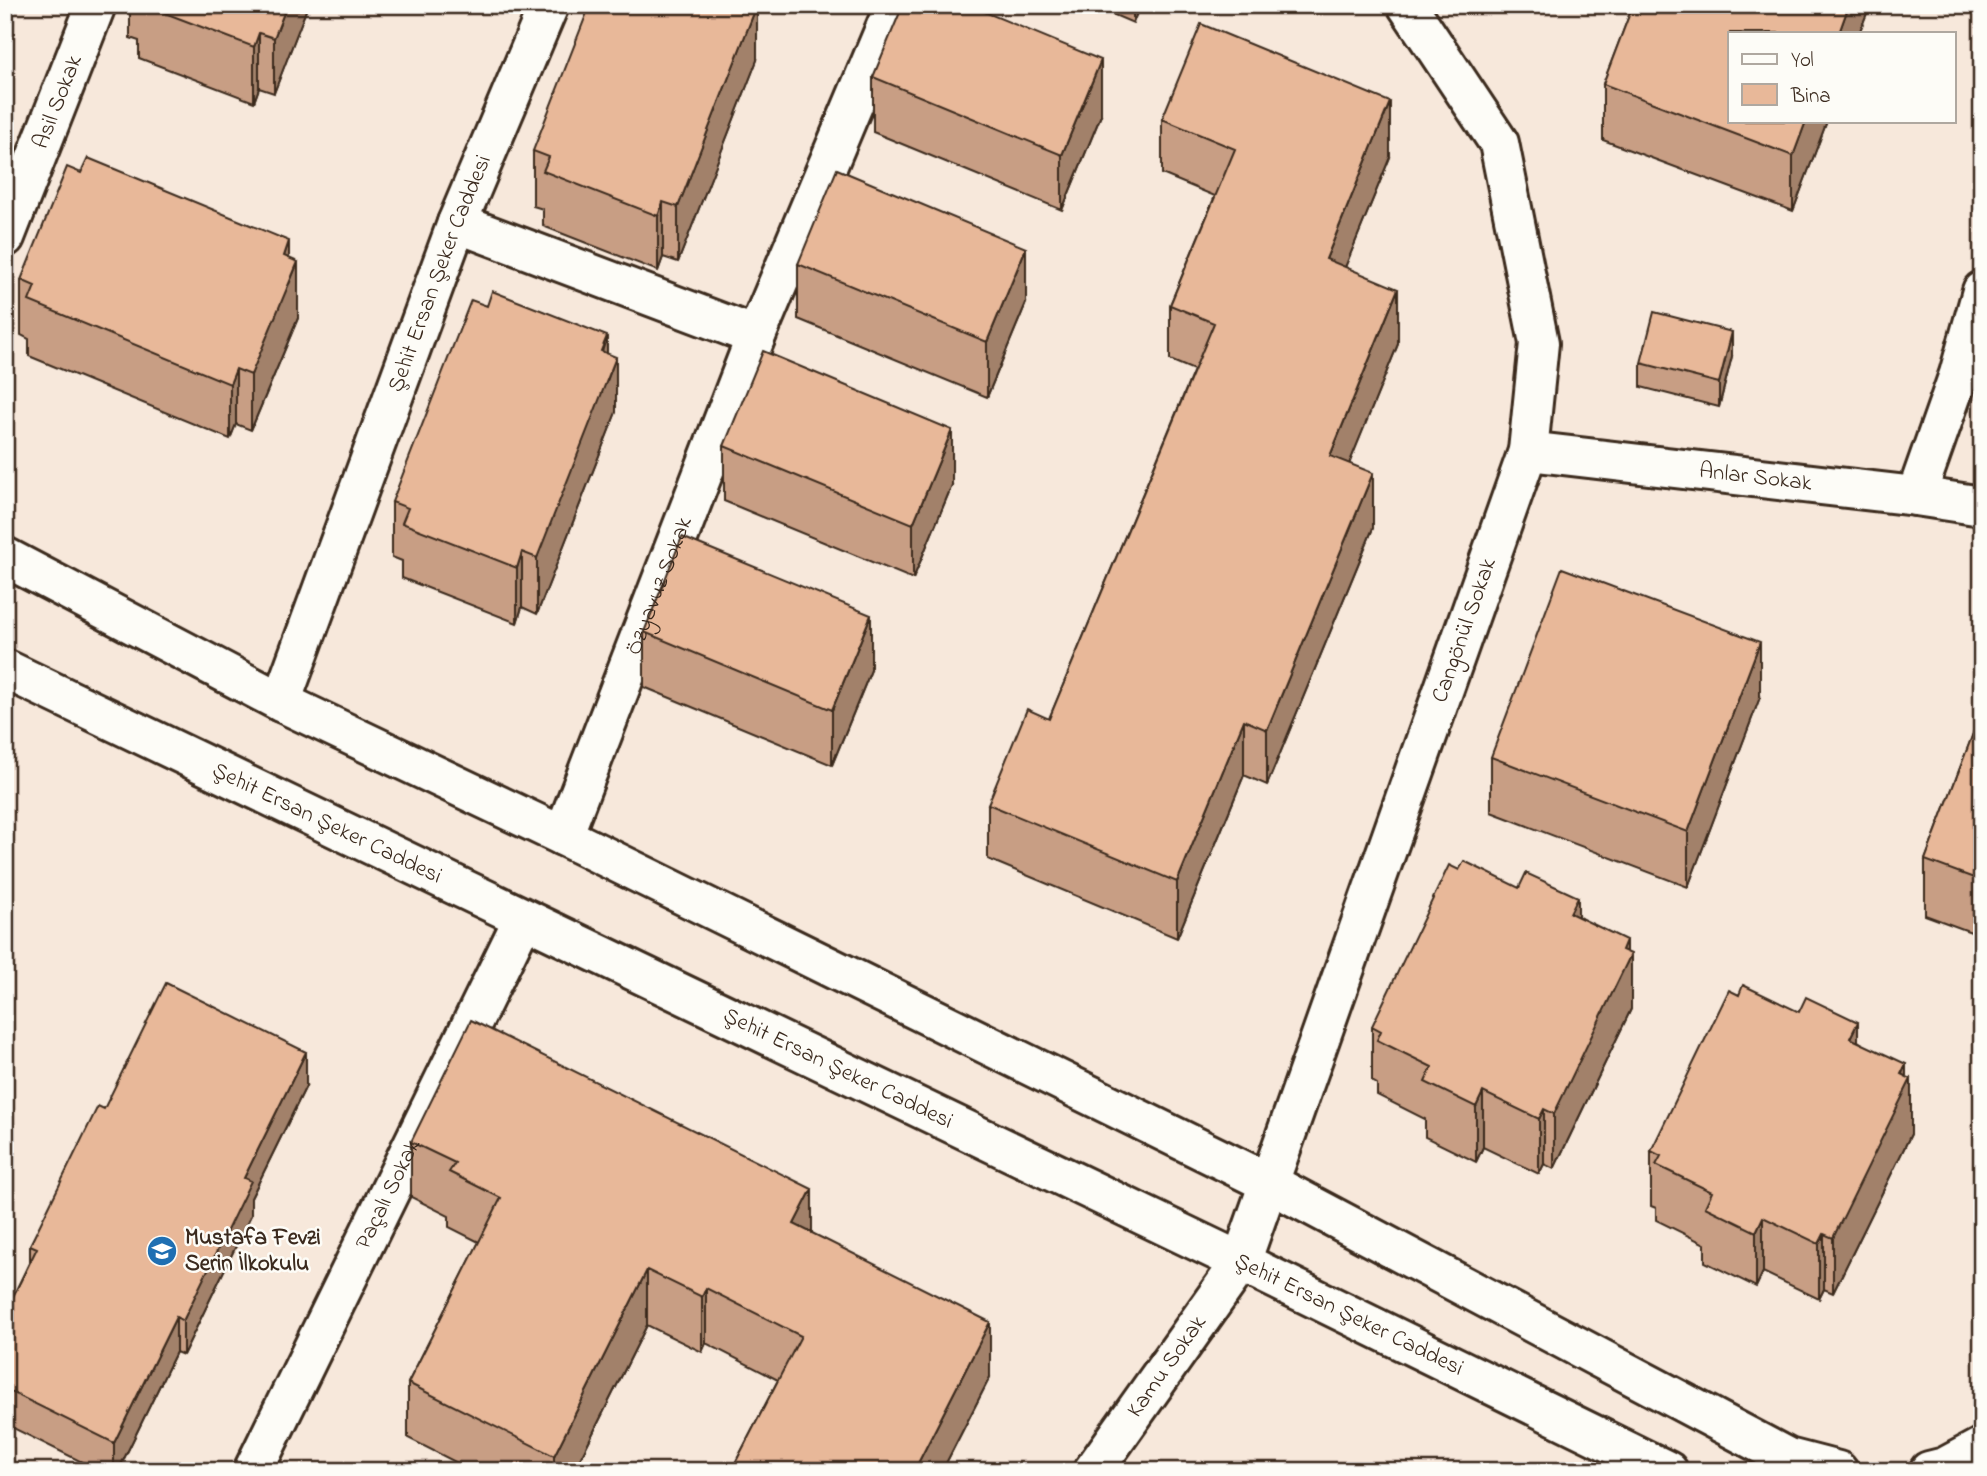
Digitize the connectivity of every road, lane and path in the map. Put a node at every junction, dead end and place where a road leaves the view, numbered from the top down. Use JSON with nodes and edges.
{"nodes":[{"id":1,"x":96,"y":5,"type":"edge"},
{"id":2,"x":549,"y":5,"type":"edge"},
{"id":3,"x":895,"y":5,"type":"edge"},
{"id":4,"x":1407,"y":5,"type":"edge"},
{"id":5,"x":457,"y":223,"type":"junction"},
{"id":6,"x":5,"y":237,"type":"edge"},
{"id":7,"x":1982,"y":291,"type":"edge"},
{"id":8,"x":756,"y":336,"type":"junction"},
{"id":9,"x":1528,"y":451,"type":"junction"},
{"id":10,"x":1916,"y":496,"type":"junction"},
{"id":11,"x":1982,"y":506,"type":"edge"},
{"id":12,"x":5,"y":557,"type":"edge"},
{"id":13,"x":5,"y":669,"type":"edge"},
{"id":14,"x":281,"y":702,"type":"junction"},
{"id":15,"x":563,"y":836,"type":"junction"},
{"id":16,"x":523,"y":919,"type":"junction"},
{"id":17,"x":1269,"y":1183,"type":"junction"},
{"id":18,"x":1241,"y":1262,"type":"junction"},
{"id":19,"x":1982,"y":1447,"type":"edge"},
{"id":20,"x":253,"y":1471,"type":"edge"},
{"id":21,"x":1093,"y":1471,"type":"edge"},
{"id":22,"x":1668,"y":1471,"type":"edge"},
{"id":23,"x":1838,"y":1471,"type":"edge"},
{"id":24,"x":1929,"y":1471,"type":"edge"}],
"edges":[{"from":1,"to":6,"type":"street","name":"Asil Sokak"},
{"from":2,"to":5,"type":"street","name":"Şehit Ersan Şeker Caddesi"},
{"from":3,"to":8,"type":"street","name":"Özyavuz Sokak"},
{"from":4,"to":9,"type":"street","name":"Cangönül Sokak"},
{"from":5,"to":8,"type":"street"},
{"from":5,"to":14,"type":"street","name":"Şehit Ersan Şeker Caddesi"},
{"from":7,"to":10,"type":"street"},
{"from":8,"to":15,"type":"street","name":"Özyavuz Sokak"},
{"from":9,"to":10,"type":"street","name":"Anlar Sokak"},
{"from":9,"to":17,"type":"street","name":"Cangönül Sokak"},
{"from":10,"to":11,"type":"street","name":"Anlar Sokak"},
{"from":12,"to":14,"type":"street"},
{"from":13,"to":16,"type":"street","name":"Şehit Ersan Şeker Caddesi"},
{"from":14,"to":15,"type":"street"},
{"from":15,"to":17,"type":"street"},
{"from":16,"to":18,"type":"street","name":"Şehit Ersan Şeker Caddesi"},
{"from":16,"to":20,"type":"street","name":"Paçalı Sokak"},
{"from":17,"to":18,"type":"street","name":"Cangönül Sokak"},
{"from":17,"to":23,"type":"street"},
{"from":18,"to":21,"type":"street","name":"Kamu Sokak"},
{"from":18,"to":22,"type":"street","name":"Şehit Ersan Şeker Caddesi"},
{"from":19,"to":24,"type":"street"}]}
